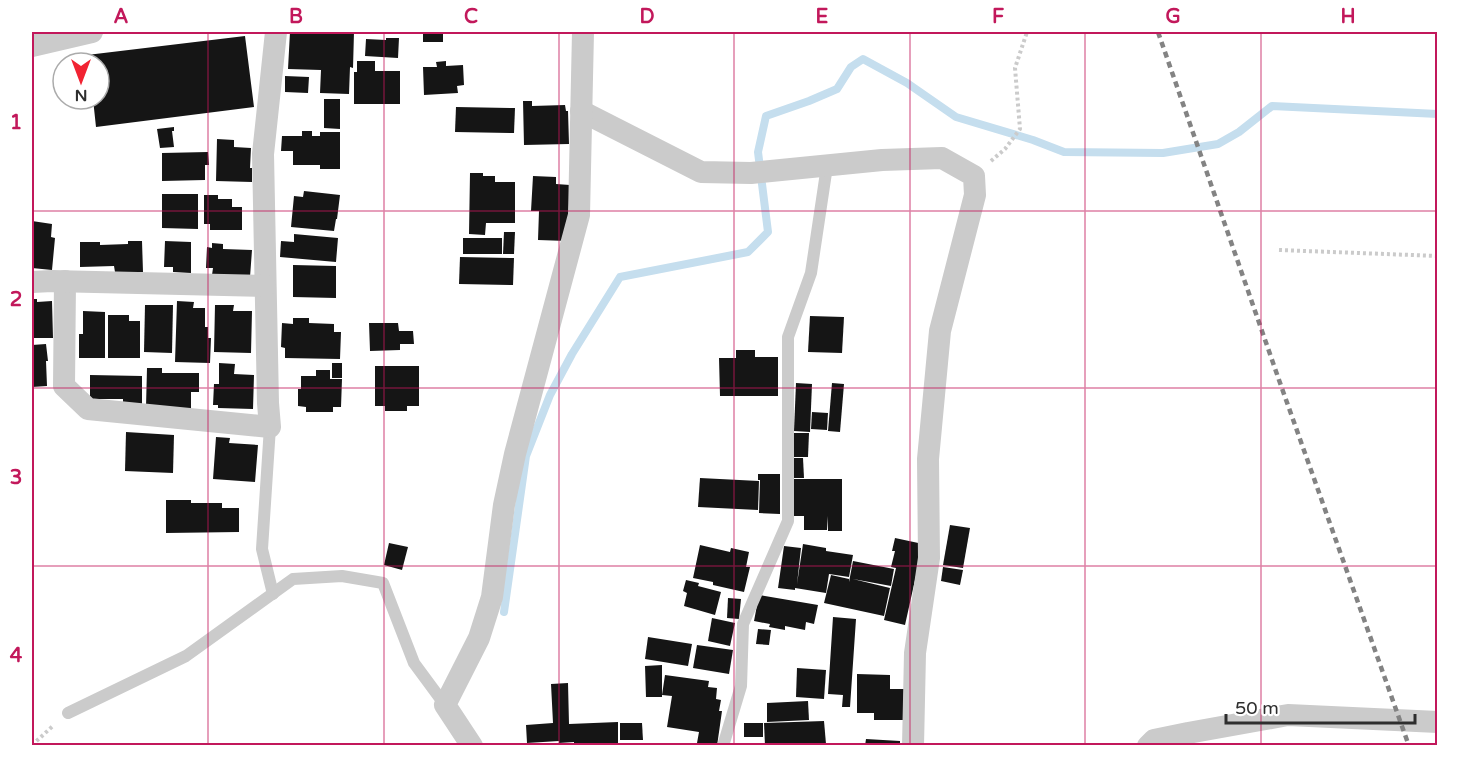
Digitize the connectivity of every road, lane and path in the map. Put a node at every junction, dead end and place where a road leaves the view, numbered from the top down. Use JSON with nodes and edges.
{"nodes":[{"id":1,"x":92,"y":32,"type":"edge"},
{"id":2,"x":276,"y":32,"type":"edge"},
{"id":3,"x":583,"y":32,"type":"edge"},
{"id":4,"x":1027,"y":32,"type":"edge"},
{"id":5,"x":32,"y":46,"type":"edge"},
{"id":6,"x":581,"y":111,"type":"junction"},
{"id":7,"x":1005,"y":149,"type":"dead end"},
{"id":8,"x":827,"y":166,"type":"junction"},
{"id":9,"x":1279,"y":250,"type":"dead end"},
{"id":10,"x":1437,"y":256,"type":"edge"},
{"id":11,"x":65,"y":281,"type":"junction"},
{"id":12,"x":32,"y":282,"type":"edge"},
{"id":13,"x":265,"y":286,"type":"junction"},
{"id":14,"x":270,"y":427,"type":"junction"},
{"id":15,"x":273,"y":594,"type":"junction"},
{"id":16,"x":445,"y":705,"type":"junction"},
{"id":17,"x":68,"y":713,"type":"joint"},
{"id":18,"x":1437,"y":722,"type":"edge"},
{"id":19,"x":32,"y":745,"type":"edge"},
{"id":20,"x":472,"y":746,"type":"edge"},
{"id":21,"x":723,"y":746,"type":"edge"},
{"id":22,"x":913,"y":746,"type":"edge"},
{"id":23,"x":1148,"y":746,"type":"edge"}],
"edges":[{"from":1,"to":5,"type":"street"},
{"from":2,"to":13,"type":"street"},
{"from":3,"to":6,"type":"street"},
{"from":4,"to":7,"type":"path"},
{"from":6,"to":8,"type":"street"},
{"from":6,"to":16,"type":"street"},
{"from":8,"to":21,"type":"lane"},
{"from":8,"to":22,"type":"street"},
{"from":9,"to":10,"type":"path"},
{"from":11,"to":12,"type":"street"},
{"from":11,"to":13,"type":"street"},
{"from":11,"to":14,"type":"street"},
{"from":13,"to":14,"type":"street"},
{"from":14,"to":15,"type":"lane"},
{"from":15,"to":16,"type":"lane"},
{"from":15,"to":17,"type":"lane"},
{"from":16,"to":20,"type":"street"},
{"from":17,"to":19,"type":"path"},
{"from":18,"to":23,"type":"street"}]}
